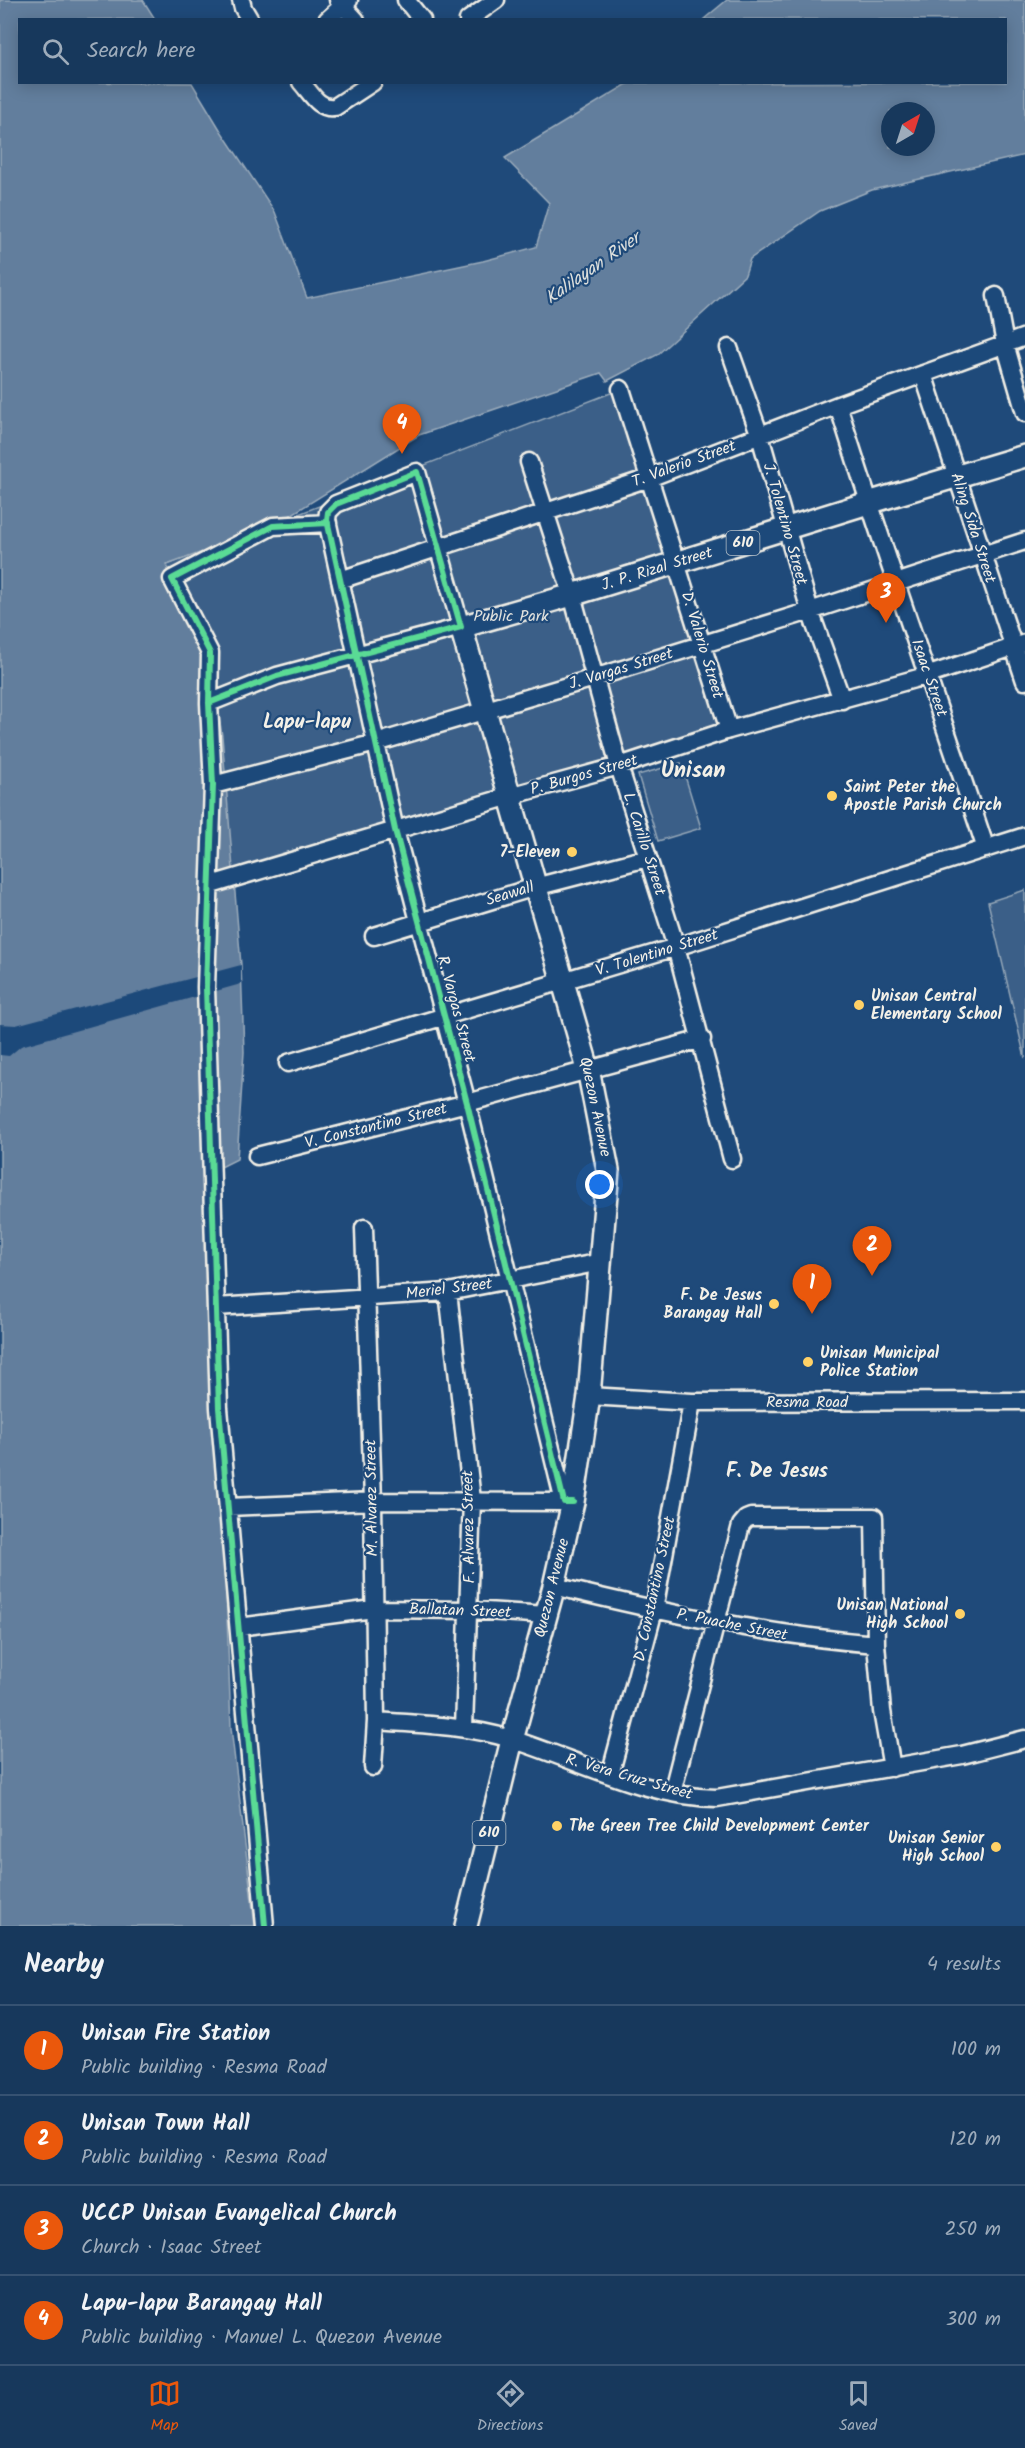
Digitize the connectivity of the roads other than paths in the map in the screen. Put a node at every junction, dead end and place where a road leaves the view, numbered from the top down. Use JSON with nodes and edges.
{"nodes":[{"id":1,"x":241,"y":0,"type":"edge"},
{"id":2,"x":406,"y":0,"type":"edge"},
{"id":3,"x":496,"y":0,"type":"edge"},
{"id":4,"x":344,"y":2,"type":"edge"},
{"id":5,"x":249,"y":18,"type":"edge"},
{"id":6,"x":329,"y":18,"type":"edge"},
{"id":7,"x":355,"y":18,"type":"edge"},
{"id":8,"x":421,"y":18,"type":"edge"},
{"id":9,"x":471,"y":18,"type":"edge"},
{"id":10,"x":303,"y":84,"type":"edge"},
{"id":11,"x":370,"y":84,"type":"edge"},
{"id":12,"x":996,"y":296,"type":"dead end"},
{"id":13,"x":1025,"y":337,"type":"edge"},
{"id":14,"x":1005,"y":344,"type":"junction"},
{"id":15,"x":729,"y":348,"type":"dead end"},
{"id":16,"x":923,"y":374,"type":"junction"},
{"id":17,"x":621,"y":388,"type":"dead end"},
{"id":18,"x":838,"y":405,"type":"junction"},
{"id":19,"x":1025,"y":413,"type":"edge"},
{"id":20,"x":760,"y":436,"type":"junction"},
{"id":21,"x":1025,"y":456,"type":"edge"},
{"id":22,"x":529,"y":462,"type":"dead end"},
{"id":23,"x":649,"y":477,"type":"junction"},
{"id":24,"x":957,"y":477,"type":"junction"},
{"id":25,"x":868,"y":503,"type":"junction"},
{"id":26,"x":545,"y":511,"type":"junction"},
{"id":27,"x":328,"y":518,"type":"junction"},
{"id":28,"x":786,"y":530,"type":"junction"},
{"id":29,"x":1025,"y":541,"type":"edge"},
{"id":30,"x":438,"y":548,"type":"junction"},
{"id":31,"x":982,"y":555,"type":"junction"},
{"id":32,"x":676,"y":563,"type":"junction"},
{"id":33,"x":340,"y":580,"type":"junction"},
{"id":34,"x":896,"y":583,"type":"junction"},
{"id":35,"x":572,"y":595,"type":"junction"},
{"id":36,"x":810,"y":611,"type":"junction"},
{"id":37,"x":461,"y":627,"type":"junction"},
{"id":38,"x":701,"y":645,"type":"junction"},
{"id":39,"x":1019,"y":645,"type":"edge"},
{"id":40,"x":356,"y":654,"type":"junction"},
{"id":41,"x":929,"y":675,"type":"junction"},
{"id":42,"x":594,"y":678,"type":"junction"},
{"id":43,"x":1025,"y":681,"type":"edge"},
{"id":44,"x":842,"y":700,"type":"junction"},
{"id":45,"x":209,"y":703,"type":"junction"},
{"id":46,"x":486,"y":709,"type":"junction"},
{"id":47,"x":729,"y":730,"type":"junction"},
{"id":48,"x":376,"y":743,"type":"junction"},
{"id":49,"x":619,"y":766,"type":"junction"},
{"id":50,"x":213,"y":785,"type":"junction"},
{"id":51,"x":510,"y":796,"type":"junction"},
{"id":52,"x":395,"y":830,"type":"junction"},
{"id":53,"x":1025,"y":836,"type":"edge"},
{"id":54,"x":986,"y":849,"type":"junction"},
{"id":55,"x":647,"y":858,"type":"junction"},
{"id":56,"x":211,"y":885,"type":"junction"},
{"id":57,"x":535,"y":887,"type":"junction"},
{"id":58,"x":419,"y":922,"type":"junction"},
{"id":59,"x":374,"y":936,"type":"dead end"},
{"id":60,"x":676,"y":947,"type":"junction"},
{"id":61,"x":562,"y":982,"type":"junction"},
{"id":62,"x":445,"y":1015,"type":"junction"},
{"id":63,"x":702,"y":1039,"type":"junction"},
{"id":64,"x":288,"y":1063,"type":"dead end"},
{"id":65,"x":588,"y":1069,"type":"junction"},
{"id":66,"x":467,"y":1103,"type":"junction"},
{"id":67,"x":257,"y":1156,"type":"dead end"},
{"id":68,"x":732,"y":1159,"type":"dead end"},
{"id":69,"x":364,"y":1228,"type":"dead end"},
{"id":70,"x":601,"y":1262,"type":"junction"},
{"id":71,"x":510,"y":1281,"type":"junction"},
{"id":72,"x":448,"y":1292,"type":"junction"},
{"id":73,"x":366,"y":1298,"type":"junction"},
{"id":74,"x":216,"y":1307,"type":"junction"},
{"id":75,"x":589,"y":1396,"type":"junction"},
{"id":76,"x":1025,"y":1401,"type":"edge"},
{"id":77,"x":692,"y":1402,"type":"junction"},
{"id":78,"x":472,"y":1500,"type":"junction"},
{"id":79,"x":373,"y":1501,"type":"junction"},
{"id":80,"x":568,"y":1502,"type":"junction"},
{"id":81,"x":228,"y":1507,"type":"junction"},
{"id":82,"x":554,"y":1586,"type":"junction"},
{"id":83,"x":373,"y":1609,"type":"junction"},
{"id":84,"x":470,"y":1610,"type":"junction"},
{"id":85,"x":654,"y":1610,"type":"junction"},
{"id":86,"x":547,"y":1615,"type":"junction"},
{"id":87,"x":716,"y":1622,"type":"junction"},
{"id":88,"x":239,"y":1627,"type":"junction"},
{"id":89,"x":876,"y":1644,"type":"junction"},
{"id":90,"x":376,"y":1721,"type":"junction"},
{"id":91,"x":464,"y":1728,"type":"junction"},
{"id":92,"x":1025,"y":1739,"type":"edge"},
{"id":93,"x":512,"y":1740,"type":"junction"},
{"id":94,"x":373,"y":1767,"type":"dead end"},
{"id":95,"x":892,"y":1768,"type":"junction"},
{"id":96,"x":610,"y":1775,"type":"junction"},
{"id":97,"x":672,"y":1793,"type":"junction"},
{"id":98,"x":265,"y":1926,"type":"edge"},
{"id":99,"x":466,"y":1926,"type":"edge"}],
"edges":[{"from":1,"to":5,"type":"street"},
{"from":2,"to":8,"type":"street"},
{"from":3,"to":9,"type":"street"},
{"from":4,"to":6,"type":"street"},
{"from":4,"to":7,"type":"street"},
{"from":10,"to":11,"type":"street"},
{"from":12,"to":14,"type":"street"},
{"from":13,"to":14,"type":"street","name":"T. Valerio Street"},
{"from":14,"to":16,"type":"street","name":"T. Valerio Street"},
{"from":14,"to":19,"type":"street"},
{"from":15,"to":20,"type":"street","name":"J. Tolentino Street"},
{"from":16,"to":18,"type":"street","name":"T. Valerio Street"},
{"from":16,"to":24,"type":"street","name":"Aling Sida Street"},
{"from":17,"to":23,"type":"street","name":"D. Valerio Street"},
{"from":18,"to":20,"type":"street","name":"T. Valerio Street"},
{"from":18,"to":25,"type":"street","name":"Isaac Street"},
{"from":20,"to":23,"type":"street","name":"T. Valerio Street"},
{"from":20,"to":28,"type":"street","name":"J. Tolentino Street"},
{"from":21,"to":24,"type":"main road","name":"J. P. Rizal Street","number":"610"},
{"from":22,"to":26,"type":"street","name":"L. Carillo Street"},
{"from":23,"to":26,"type":"street","name":"T. Valerio Street"},
{"from":23,"to":32,"type":"street","name":"D. Valerio Street"},
{"from":24,"to":25,"type":"main road","name":"J. P. Rizal Street","number":"610"},
{"from":24,"to":31,"type":"street","name":"Aling Sida Street"},
{"from":25,"to":28,"type":"main road","name":"J. P. Rizal Street","number":"610"},
{"from":25,"to":34,"type":"street","name":"Isaac Street"},
{"from":26,"to":30,"type":"street","name":"T. Valerio Street"},
{"from":26,"to":35,"type":"street","name":"L. Carillo Street"},
{"from":27,"to":30,"type":"street"},
{"from":27,"to":33,"type":"street","name":"R. Vargas Street"},
{"from":27,"to":45,"type":"street"},
{"from":28,"to":32,"type":"main road","name":"J. P. Rizal Street","number":"610"},
{"from":28,"to":36,"type":"street","name":"J. Tolentino Street"},
{"from":29,"to":31,"type":"street","name":"J. Vargas Street"},
{"from":30,"to":33,"type":"street","name":"T. Valerio Street"},
{"from":30,"to":37,"type":"street"},
{"from":31,"to":34,"type":"street","name":"J. Vargas Street"},
{"from":31,"to":39,"type":"street","name":"Aling Sida Street"},
{"from":32,"to":35,"type":"main road","name":"J. P. Rizal Street","number":"610"},
{"from":32,"to":38,"type":"street","name":"D. Valerio Street"},
{"from":33,"to":40,"type":"street","name":"R. Vargas Street"},
{"from":34,"to":36,"type":"street","name":"J. Vargas Street"},
{"from":34,"to":41,"type":"street","name":"Isaac Street"},
{"from":35,"to":37,"type":"main road","name":"J. P. Rizal Street","number":"610"},
{"from":35,"to":42,"type":"street","name":"L. Carillo Street"},
{"from":36,"to":38,"type":"street","name":"J. Vargas Street"},
{"from":36,"to":44,"type":"street","name":"J. Tolentino Street"},
{"from":37,"to":40,"type":"street"},
{"from":37,"to":46,"type":"main road","name":"Quezon Avenue","number":"610"},
{"from":38,"to":42,"type":"street","name":"J. Vargas Street"},
{"from":38,"to":47,"type":"street","name":"D. Valerio Street"},
{"from":39,"to":41,"type":"street","name":"P. Burgos Street"},
{"from":39,"to":43,"type":"street","name":"Aling Sida Street"},
{"from":40,"to":45,"type":"street"},
{"from":40,"to":48,"type":"street","name":"R. Vargas Street"},
{"from":41,"to":44,"type":"street","name":"P. Burgos Street"},
{"from":41,"to":54,"type":"street","name":"Isaac Street"},
{"from":42,"to":46,"type":"street","name":"J. Vargas Street"},
{"from":42,"to":49,"type":"street","name":"L. Carillo Street"},
{"from":44,"to":47,"type":"street","name":"P. Burgos Street"},
{"from":45,"to":50,"type":"street"},
{"from":46,"to":48,"type":"street","name":"J. Vargas Street"},
{"from":46,"to":51,"type":"main road","name":"Quezon Avenue","number":"610"},
{"from":47,"to":49,"type":"street","name":"P. Burgos Street"},
{"from":48,"to":50,"type":"street","name":"J. Vargas Street"},
{"from":48,"to":52,"type":"street","name":"R. Vargas Street"},
{"from":49,"to":51,"type":"street","name":"P. Burgos Street"},
{"from":49,"to":55,"type":"street","name":"L. Carillo Street"},
{"from":50,"to":56,"type":"street"},
{"from":51,"to":52,"type":"street","name":"P. Burgos Street"},
{"from":51,"to":57,"type":"main road","name":"Quezon Avenue","number":"610"},
{"from":52,"to":56,"type":"street","name":"P. Burgos Street"},
{"from":52,"to":58,"type":"street","name":"R. Vargas Street"},
{"from":53,"to":54,"type":"street","name":"V. Tolentino Street"},
{"from":54,"to":60,"type":"street","name":"V. Tolentino Street"},
{"from":55,"to":57,"type":"street","name":"Seawall"},
{"from":55,"to":60,"type":"street","name":"L. Carillo Street"},
{"from":56,"to":74,"type":"street"},
{"from":57,"to":58,"type":"street","name":"Seawall"},
{"from":57,"to":61,"type":"main road","name":"Quezon Avenue","number":"610"},
{"from":58,"to":59,"type":"street","name":"Seawall"},
{"from":58,"to":62,"type":"street","name":"R. Vargas Street"},
{"from":60,"to":61,"type":"street","name":"V. Tolentino Street"},
{"from":60,"to":63,"type":"street","name":"L. Carillo Street"},
{"from":61,"to":62,"type":"street","name":"V. Tolentino Street"},
{"from":61,"to":65,"type":"main road","name":"Quezon Avenue","number":"610"},
{"from":62,"to":64,"type":"street","name":"V. Tolentino Street"},
{"from":62,"to":66,"type":"street","name":"R. Vargas Street"},
{"from":63,"to":65,"type":"street","name":"V. Constantino Street"},
{"from":63,"to":68,"type":"street","name":"L. Carillo Street"},
{"from":65,"to":66,"type":"street","name":"V. Constantino Street"},
{"from":65,"to":70,"type":"main road","name":"Quezon Avenue","number":"610"},
{"from":66,"to":67,"type":"street","name":"V. Constantino Street"},
{"from":66,"to":71,"type":"street","name":"R. Vargas Street"},
{"from":69,"to":73,"type":"street","name":"M. Alvarez Street"},
{"from":70,"to":71,"type":"street","name":"Meriel Street"},
{"from":70,"to":75,"type":"main road","name":"Quezon Avenue","number":"610"},
{"from":71,"to":72,"type":"street","name":"Meriel Street"},
{"from":71,"to":80,"type":"street","name":"R. Vargas Street"},
{"from":72,"to":73,"type":"street","name":"Meriel Street"},
{"from":72,"to":78,"type":"street","name":"F. Alvarez Street"},
{"from":73,"to":74,"type":"street","name":"Meriel Street"},
{"from":73,"to":79,"type":"street","name":"M. Alvarez Street"},
{"from":74,"to":81,"type":"street"},
{"from":75,"to":77,"type":"street","name":"Resma Road"},
{"from":75,"to":80,"type":"main road","name":"Quezon Avenue","number":"610"},
{"from":76,"to":77,"type":"street","name":"Resma Road"},
{"from":77,"to":85,"type":"street","name":"D. Constantino Street"},
{"from":78,"to":79,"type":"street"},
{"from":78,"to":80,"type":"street"},
{"from":78,"to":84,"type":"street","name":"F. Alvarez Street"},
{"from":79,"to":81,"type":"street"},
{"from":79,"to":83,"type":"street","name":"M. Alvarez Street"},
{"from":80,"to":82,"type":"main road","name":"Quezon Avenue","number":"610"},
{"from":81,"to":88,"type":"street"},
{"from":82,"to":85,"type":"street","name":"P. Puache Street"},
{"from":82,"to":86,"type":"main road","name":"Quezon Avenue","number":"610"},
{"from":83,"to":84,"type":"street","name":"Ballatan Street"},
{"from":83,"to":88,"type":"street","name":"Ballatan Street"},
{"from":83,"to":90,"type":"street","name":"M. Alvarez Street"},
{"from":84,"to":86,"type":"street","name":"Ballatan Street"},
{"from":84,"to":91,"type":"street","name":"F. Alvarez Street"},
{"from":85,"to":87,"type":"street","name":"P. Puache Street"},
{"from":85,"to":96,"type":"street","name":"D. Constantino Street"},
{"from":86,"to":93,"type":"main road","name":"Quezon Avenue","number":"610"},
{"from":87,"to":89,"type":"street","name":"P. Puache Street"},
{"from":87,"to":89,"type":"street"},
{"from":87,"to":97,"type":"street"},
{"from":88,"to":98,"type":"street"},
{"from":89,"to":95,"type":"street"},
{"from":90,"to":91,"type":"street","name":"R. Vera Cruz Street"},
{"from":90,"to":94,"type":"street","name":"M. Alvarez Street"},
{"from":91,"to":93,"type":"street","name":"R. Vera Cruz Street"},
{"from":92,"to":95,"type":"street","name":"R. Vera Cruz Street"},
{"from":93,"to":96,"type":"street","name":"R. Vera Cruz Street"},
{"from":93,"to":99,"type":"main road","number":"610"},
{"from":95,"to":97,"type":"street","name":"R. Vera Cruz Street"},
{"from":96,"to":97,"type":"street","name":"R. Vera Cruz Street"}]}
